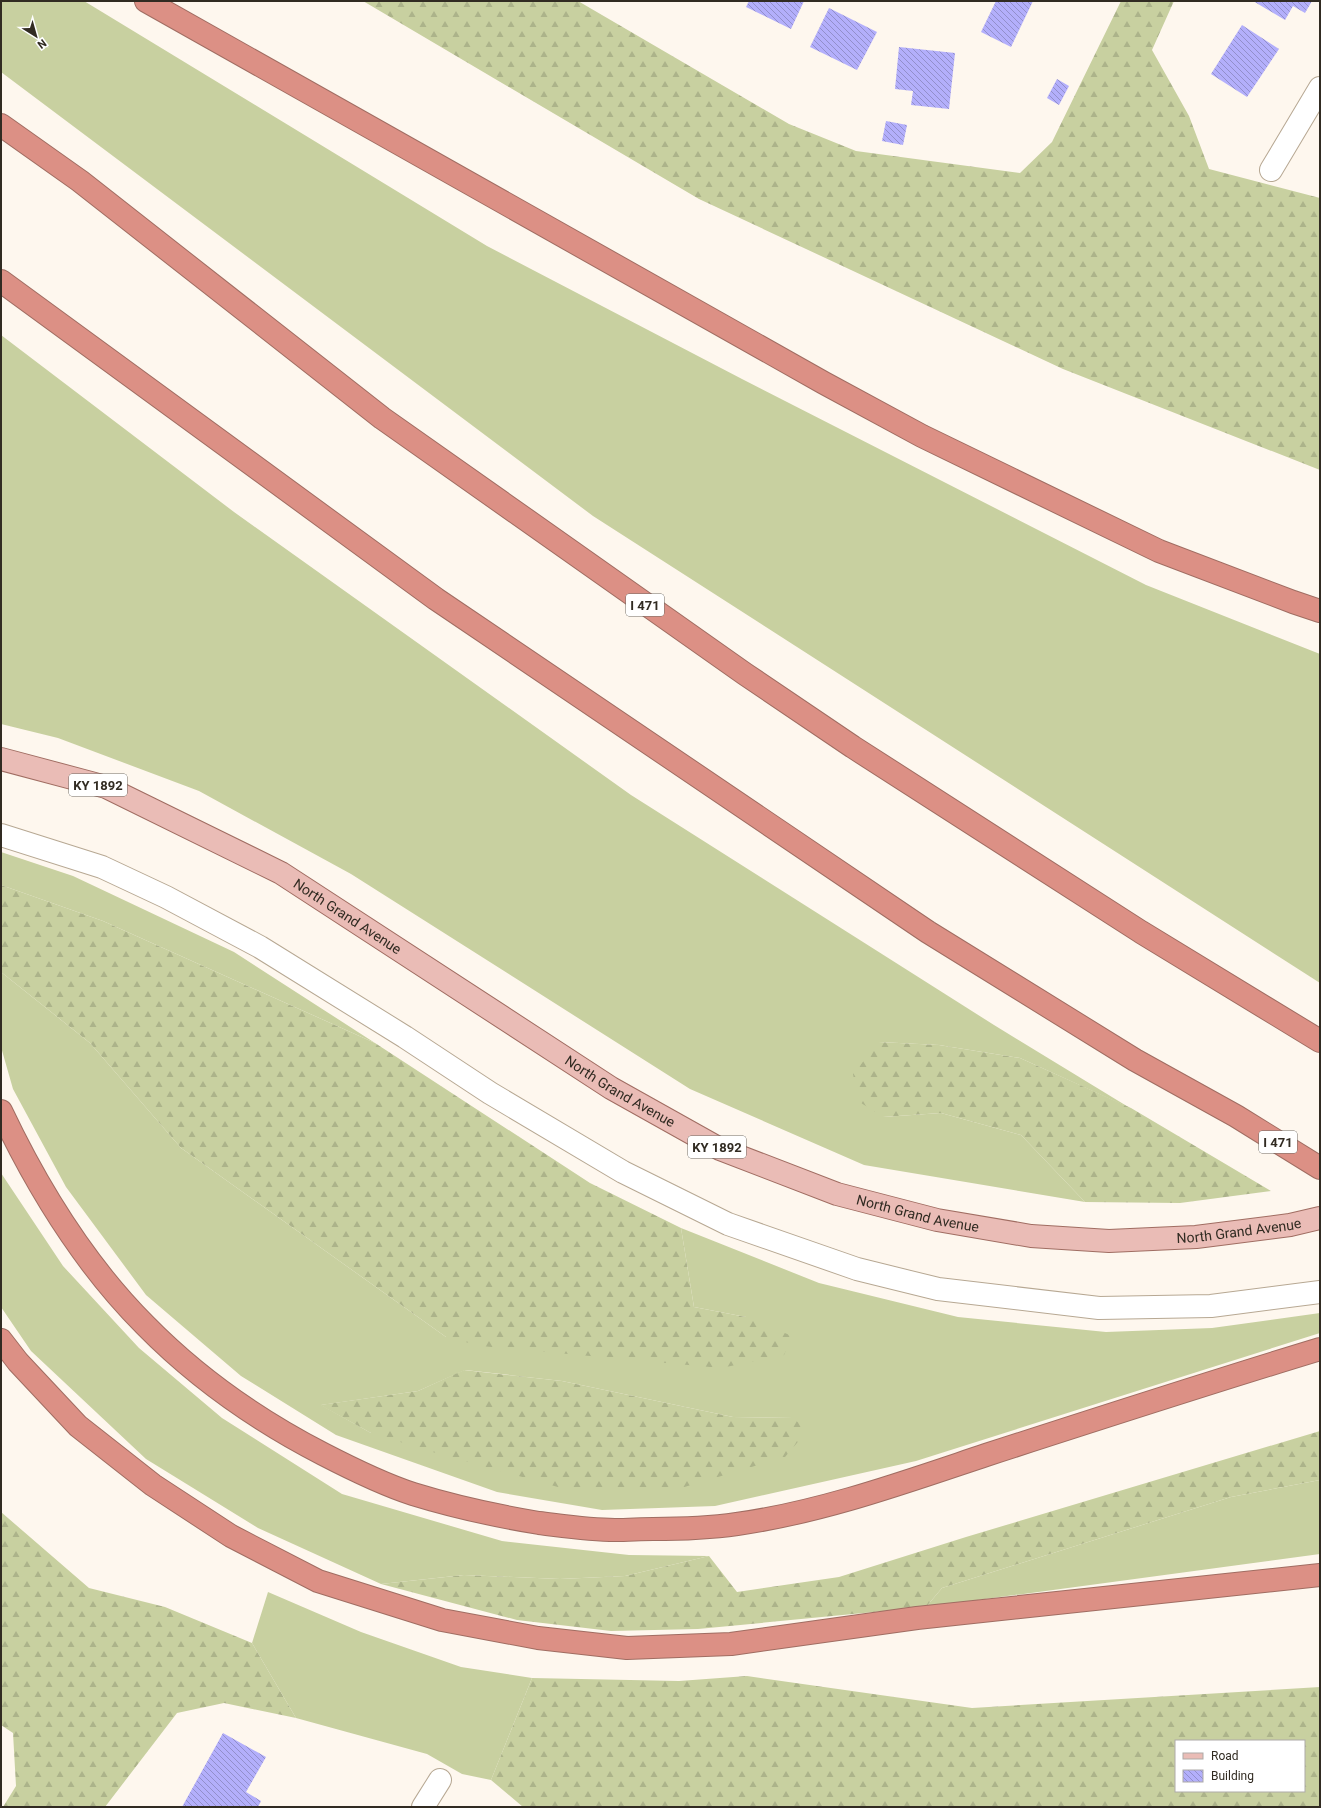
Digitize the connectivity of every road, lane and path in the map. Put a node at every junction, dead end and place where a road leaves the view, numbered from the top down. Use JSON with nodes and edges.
{"nodes":[{"id":1,"x":146,"y":1,"type":"edge"},
{"id":2,"x":1320,"y":88,"type":"edge"},
{"id":3,"x":1,"y":125,"type":"edge"},
{"id":4,"x":1270,"y":170,"type":"dead end"},
{"id":5,"x":1,"y":281,"type":"edge"},
{"id":6,"x":1320,"y":611,"type":"edge"},
{"id":7,"x":1,"y":759,"type":"edge"},
{"id":8,"x":1,"y":835,"type":"edge"},
{"id":9,"x":1320,"y":1041,"type":"edge"},
{"id":10,"x":1,"y":1112,"type":"edge"},
{"id":11,"x":1320,"y":1168,"type":"edge"},
{"id":12,"x":1320,"y":1218,"type":"edge"},
{"id":13,"x":1320,"y":1292,"type":"edge"},
{"id":14,"x":1,"y":1340,"type":"edge"},
{"id":15,"x":1320,"y":1349,"type":"edge"},
{"id":16,"x":1320,"y":1576,"type":"edge"},
{"id":17,"x":440,"y":1780,"type":"dead end"},
{"id":18,"x":423,"y":1807,"type":"edge"}],
"edges":[{"from":1,"to":6,"type":"highway"},
{"from":2,"to":4,"type":"main road"},
{"from":3,"to":9,"type":"highway","number":"I 471"},
{"from":5,"to":11,"type":"highway","number":"I 471"},
{"from":7,"to":12,"type":"main road","name":"North Grand Avenue","number":"KY 1892"},
{"from":8,"to":13,"type":"main road"},
{"from":10,"to":15,"type":"highway"},
{"from":14,"to":16,"type":"highway"},
{"from":17,"to":18,"type":"main road"}]}
